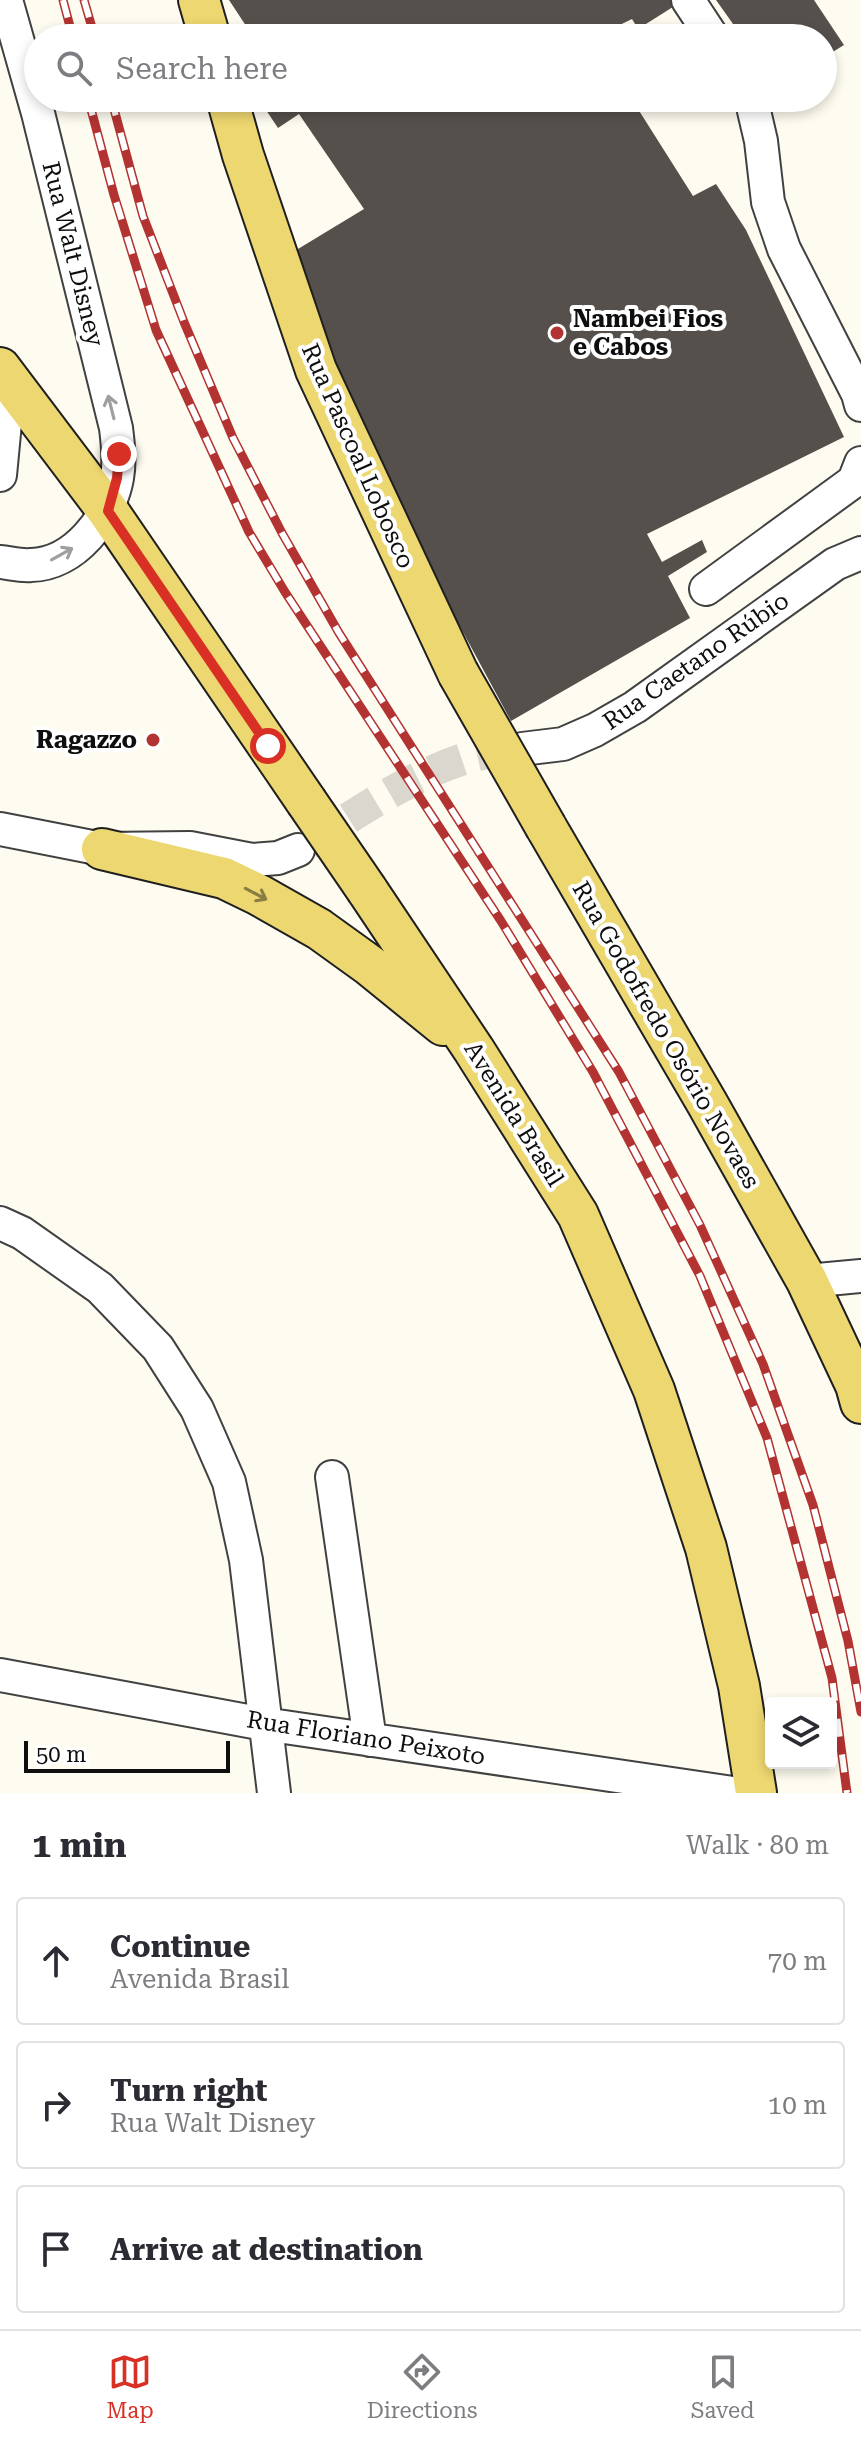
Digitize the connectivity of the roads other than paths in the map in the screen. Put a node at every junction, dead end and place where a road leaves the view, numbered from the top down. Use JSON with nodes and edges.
{"nodes":[{"id":1,"x":6,"y":0,"type":"edge"},
{"id":2,"x":199,"y":0,"type":"edge"},
{"id":3,"x":688,"y":0,"type":"edge"},
{"id":4,"x":206,"y":24,"type":"edge"},
{"id":5,"x":704,"y":24,"type":"edge"},
{"id":6,"x":24,"y":64,"type":"edge"},
{"id":7,"x":38,"y":112,"type":"edge"},
{"id":8,"x":231,"y":112,"type":"edge"},
{"id":9,"x":754,"y":112,"type":"edge"},
{"id":10,"x":4,"y":374,"type":"edge"},
{"id":11,"x":861,"y":405,"type":"edge"},
{"id":12,"x":861,"y":463,"type":"edge"},
{"id":13,"x":0,"y":475,"type":"edge"},
{"id":14,"x":108,"y":511,"type":"junction"},
{"id":15,"x":861,"y":553,"type":"edge"},
{"id":16,"x":0,"y":562,"type":"edge"},
{"id":17,"x":706,"y":589,"type":"dead end"},
{"id":18,"x":458,"y":673,"type":"joint"},
{"id":19,"x":522,"y":749,"type":"tunnel mouth"},
{"id":20,"x":0,"y":829,"type":"edge"},
{"id":21,"x":102,"y":849,"type":"junction"},
{"id":22,"x":298,"y":850,"type":"tunnel mouth"},
{"id":23,"x":474,"y":1050,"type":"junction"},
{"id":24,"x":0,"y":1223,"type":"edge"},
{"id":25,"x":861,"y":1276,"type":"edge"},
{"id":26,"x":807,"y":1281,"type":"junction"},
{"id":27,"x":861,"y":1403,"type":"edge"},
{"id":28,"x":332,"y":1477,"type":"dead end"},
{"id":29,"x":0,"y":1675,"type":"edge"},
{"id":30,"x":264,"y":1724,"type":"junction"},
{"id":31,"x":370,"y":1740,"type":"junction"},
{"id":32,"x":274,"y":1793,"type":"edge"},
{"id":33,"x":733,"y":1793,"type":"edge"},
{"id":34,"x":756,"y":1793,"type":"edge"}],
"edges":[{"from":6,"to":1,"type":"street","name":"Rua Walt Disney","one_way":true},
{"from":2,"to":4,"type":"main road"},
{"from":3,"to":5,"type":"street"},
{"from":14,"to":7,"type":"street","name":"Rua Walt Disney","one_way":true},
{"from":8,"to":18,"type":"main road","name":"Rua Pascoal Lobosco"},
{"from":9,"to":11,"type":"street"},
{"from":10,"to":13,"type":"street"},
{"from":10,"to":14,"type":"main road","name":"Avenida Brasil"},
{"from":12,"to":17,"type":"street"},
{"from":16,"to":14,"type":"street","one_way":true},
{"from":14,"to":23,"type":"main road","name":"Avenida Brasil","bridge":true},
{"from":15,"to":19,"type":"street","name":"Rua Caetano Rúbio"},
{"from":18,"to":26,"type":"main road","name":"Rua Godofredo Osório Novaes","bridge":true},
{"from":20,"to":21,"type":"street"},
{"from":21,"to":22,"type":"street"},
{"from":21,"to":23,"type":"main road","one_way":true},
{"from":23,"to":34,"type":"main road","name":"Avenida Brasil"},
{"from":24,"to":30,"type":"street"},
{"from":25,"to":26,"type":"street"},
{"from":26,"to":27,"type":"main road","name":"Rua Godofredo Osório Novaes"},
{"from":28,"to":31,"type":"street"},
{"from":29,"to":30,"type":"street","name":"Rua Floriano Peixoto"},
{"from":30,"to":31,"type":"street","name":"Rua Floriano Peixoto"},
{"from":30,"to":32,"type":"street"},
{"from":31,"to":33,"type":"street","name":"Rua Floriano Peixoto"}]}
